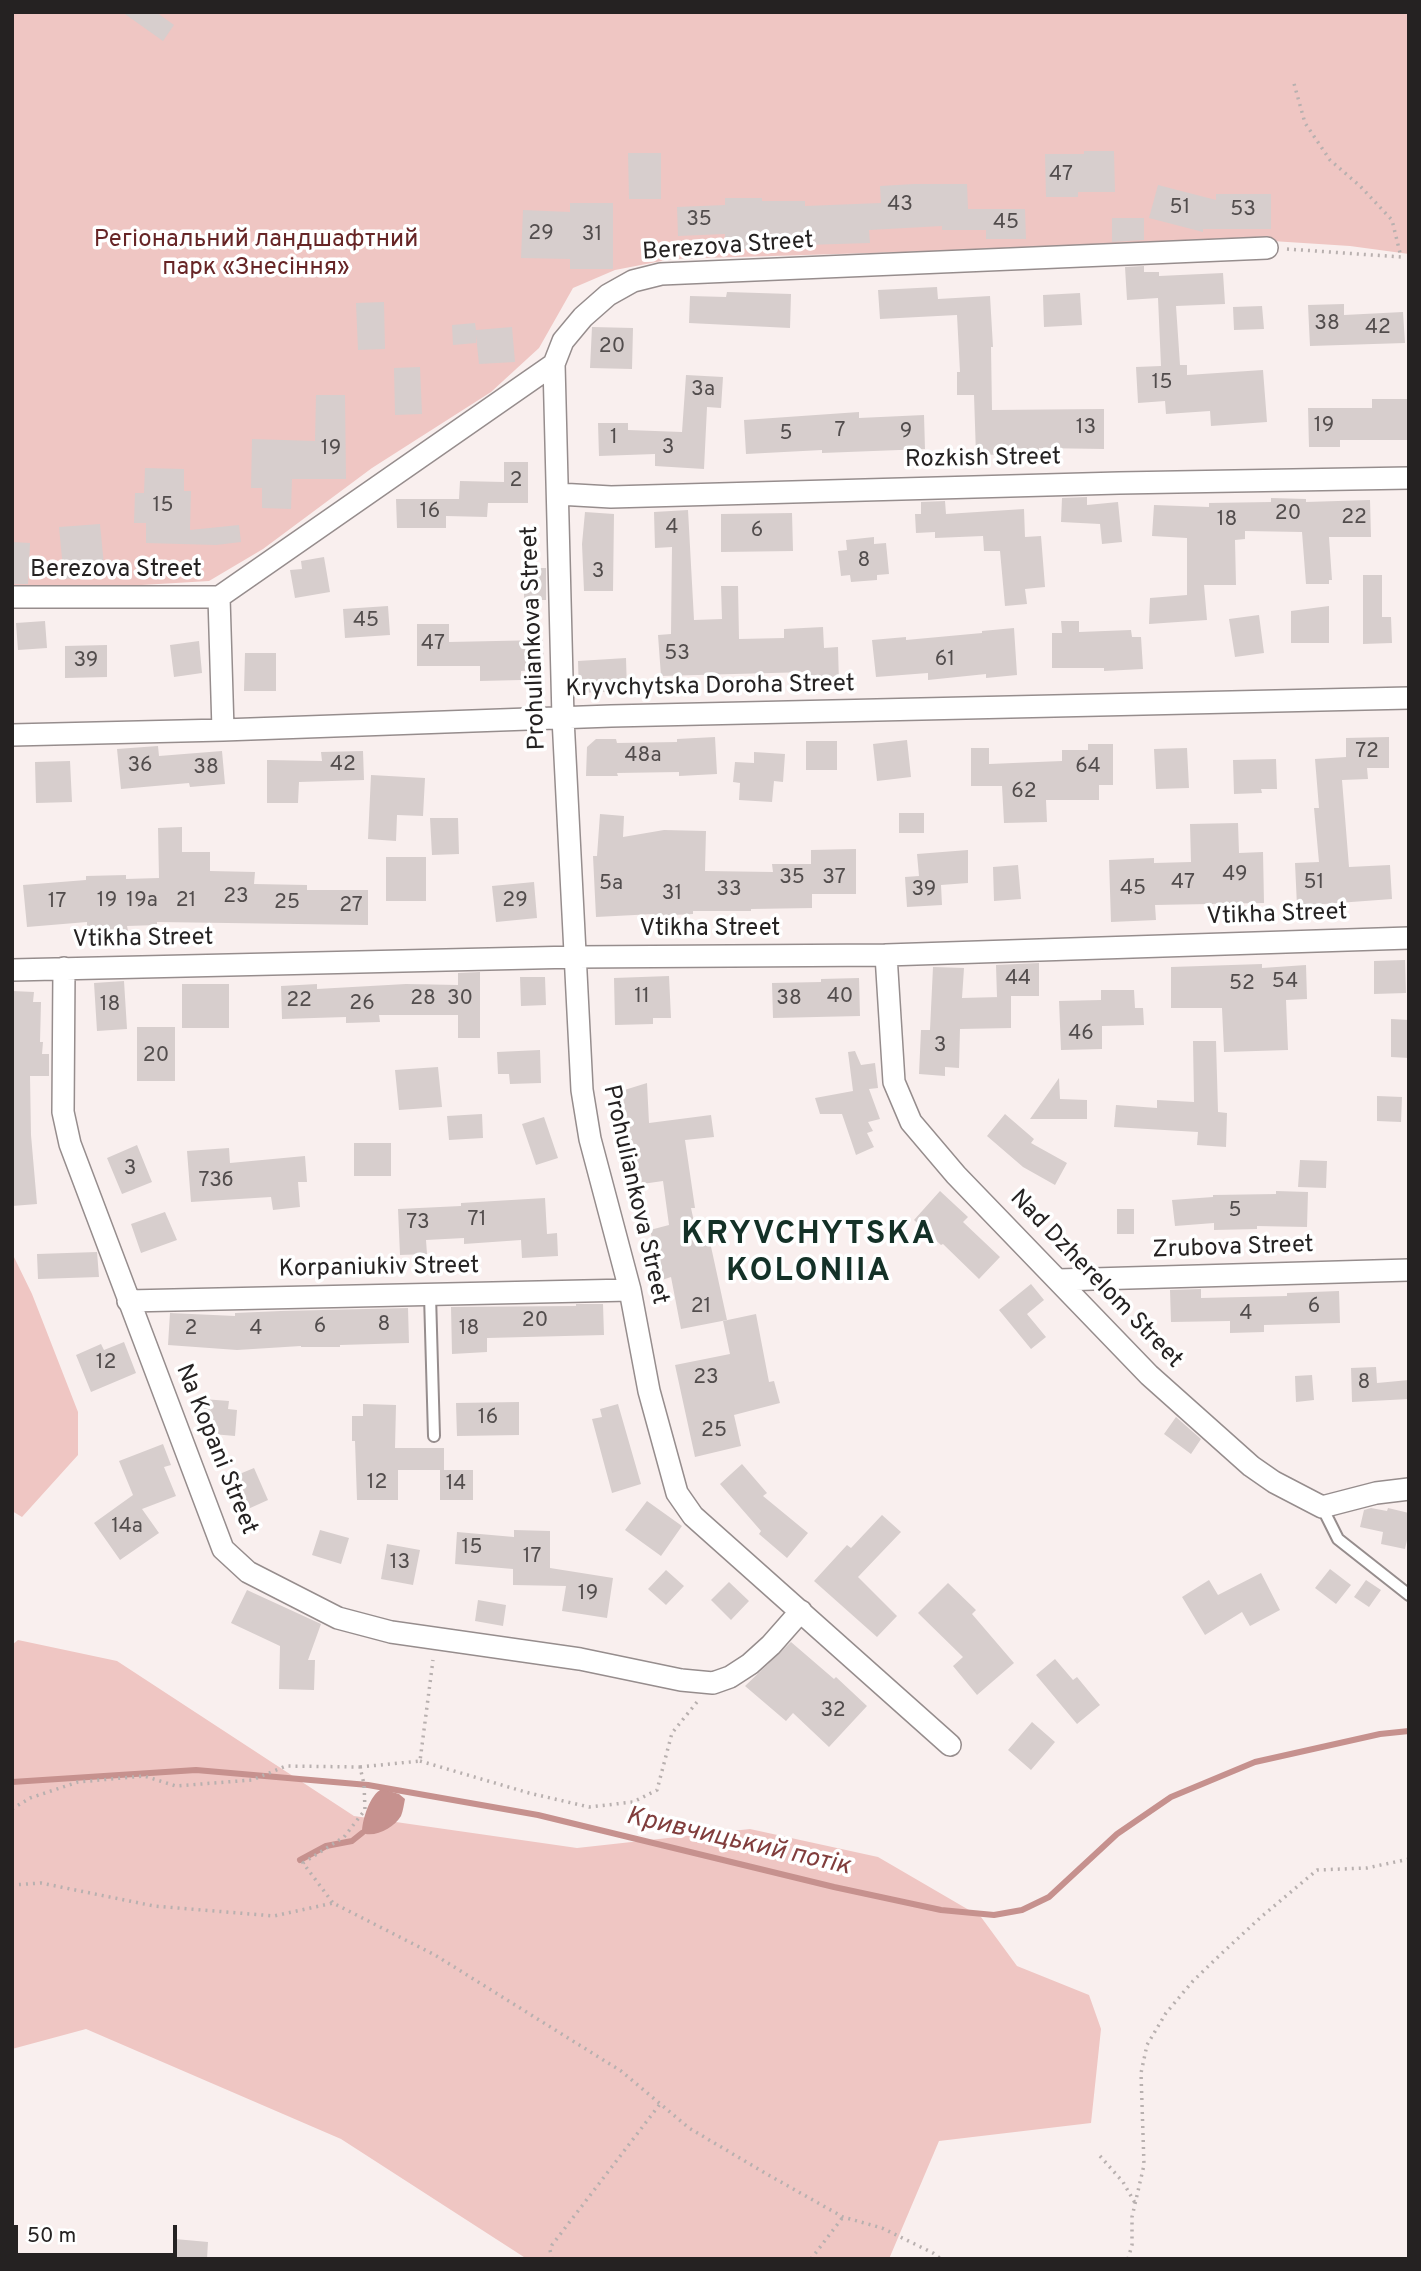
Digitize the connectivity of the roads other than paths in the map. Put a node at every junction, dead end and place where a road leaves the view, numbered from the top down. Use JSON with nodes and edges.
{"nodes":[{"id":1,"x":1267,"y":248,"type":"road end"},
{"id":2,"x":554,"y":364,"type":"junction"},
{"id":3,"x":1409,"y":478,"type":"edge"},
{"id":4,"x":558,"y":494,"type":"junction"},
{"id":5,"x":12,"y":597,"type":"edge"},
{"id":6,"x":219,"y":597,"type":"junction"},
{"id":7,"x":1409,"y":698,"type":"edge"},
{"id":8,"x":563,"y":718,"type":"junction"},
{"id":9,"x":223,"y":730,"type":"junction"},
{"id":10,"x":12,"y":735,"type":"edge"},
{"id":11,"x":1409,"y":938,"type":"edge"},
{"id":12,"x":886,"y":954,"type":"junction"},
{"id":13,"x":576,"y":957,"type":"junction"},
{"id":14,"x":64,"y":968,"type":"junction"},
{"id":15,"x":12,"y":970,"type":"edge"},
{"id":16,"x":1409,"y":1270,"type":"edge"},
{"id":17,"x":1058,"y":1280,"type":"junction"},
{"id":18,"x":630,"y":1290,"type":"junction"},
{"id":19,"x":430,"y":1295,"type":"junction"},
{"id":20,"x":128,"y":1301,"type":"junction"},
{"id":21,"x":434,"y":1436,"type":"dead end"},
{"id":22,"x":1409,"y":1489,"type":"edge"},
{"id":23,"x":1322,"y":1507,"type":"junction"},
{"id":24,"x":1409,"y":1595,"type":"edge"},
{"id":25,"x":801,"y":1611,"type":"junction"},
{"id":26,"x":950,"y":1745,"type":"dead end"}],
"edges":[{"from":1,"to":2,"type":"street","name":"Berezova Street"},
{"from":2,"to":4,"type":"street","name":"Prohuliankova Street"},
{"from":2,"to":6,"type":"street","name":"Berezova Street"},
{"from":3,"to":4,"type":"street","name":"Rozkish Street"},
{"from":4,"to":8,"type":"street","name":"Prohuliankova Street"},
{"from":5,"to":6,"type":"street","name":"Berezova Street"},
{"from":6,"to":9,"type":"street","name":"Berezova Street"},
{"from":7,"to":8,"type":"street","name":"Kryvchytska Doroha Street"},
{"from":8,"to":9,"type":"street","name":"Kryvchytska Doroha Street"},
{"from":8,"to":13,"type":"street","name":"Prohuliankova Street"},
{"from":9,"to":10,"type":"street","name":"Kryvchytska Doroha Street"},
{"from":11,"to":12,"type":"street","name":"Vtikha Street"},
{"from":12,"to":13,"type":"street","name":"Vtikha Street"},
{"from":12,"to":17,"type":"street","name":"Nad Dzherelom Street"},
{"from":13,"to":14,"type":"street","name":"Vtikha Street"},
{"from":13,"to":18,"type":"street","name":"Prohuliankova Street"},
{"from":14,"to":15,"type":"street","name":"Vtikha Street"},
{"from":14,"to":20,"type":"street","name":"Na Kopani Street"},
{"from":16,"to":17,"type":"street","name":"Zrubova Street"},
{"from":17,"to":23,"type":"street","name":"Nad Dzherelom Street"},
{"from":18,"to":19,"type":"street","name":"Korpaniukiv Street"},
{"from":18,"to":25,"type":"street","name":"Prohuliankova Street"},
{"from":19,"to":20,"type":"street","name":"Korpaniukiv Street"},
{"from":19,"to":21,"type":"lane"},
{"from":20,"to":25,"type":"street","name":"Na Kopani Street"},
{"from":22,"to":23,"type":"street"},
{"from":23,"to":24,"type":"lane"},
{"from":25,"to":26,"type":"street","name":"Prohuliankova Street"}]}
